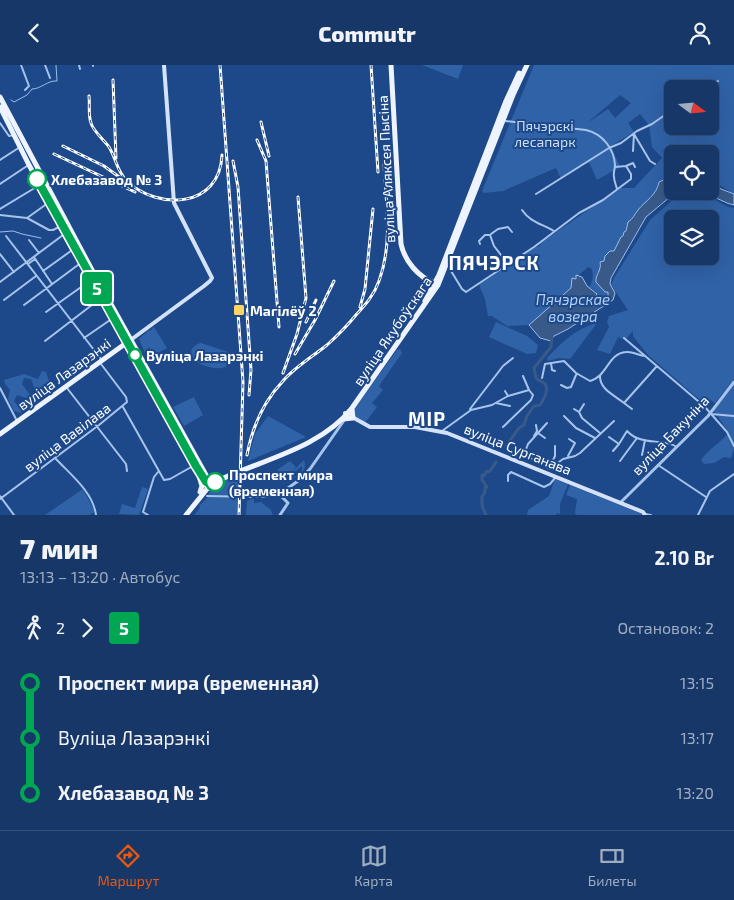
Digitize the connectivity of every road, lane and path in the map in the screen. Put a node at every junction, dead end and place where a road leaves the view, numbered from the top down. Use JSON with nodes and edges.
{"nodes":[{"id":1,"x":21,"y":65,"type":"edge"},
{"id":2,"x":45,"y":65,"type":"edge"},
{"id":3,"x":79,"y":65,"type":"edge"},
{"id":4,"x":164,"y":65,"type":"edge"},
{"id":5,"x":391,"y":65,"type":"edge"},
{"id":6,"x":526,"y":65,"type":"edge"},
{"id":7,"x":80,"y":69,"type":"dead end"},
{"id":8,"x":50,"y":78,"type":"dead end"},
{"id":9,"x":25,"y":89,"type":"dead end"},
{"id":10,"x":0,"y":97,"type":"edge"},
{"id":11,"x":0,"y":107,"type":"edge"},
{"id":12,"x":664,"y":116,"type":"edge"},
{"id":13,"x":501,"y":120,"type":"junction"},
{"id":14,"x":0,"y":123,"type":"edge"},
{"id":15,"x":634,"y":134,"type":"junction"},
{"id":16,"x":14,"y":135,"type":"junction"},
{"id":17,"x":609,"y":148,"type":"junction"},
{"id":18,"x":23,"y":150,"type":"junction"},
{"id":19,"x":633,"y":151,"type":"dead end"},
{"id":20,"x":0,"y":160,"type":"edge"},
{"id":21,"x":29,"y":165,"type":"junction"},
{"id":22,"x":655,"y":165,"type":"dead end"},
{"id":23,"x":626,"y":166,"type":"junction"},
{"id":24,"x":615,"y":167,"type":"junction"},
{"id":25,"x":635,"y":167,"type":"dead end"},
{"id":26,"x":0,"y":184,"type":"edge"},
{"id":27,"x":40,"y":185,"type":"junction"},
{"id":28,"x":617,"y":189,"type":"junction"},
{"id":29,"x":46,"y":190,"type":"junction"},
{"id":30,"x":536,"y":194,"type":"dead end"},
{"id":31,"x":50,"y":202,"type":"junction"},
{"id":32,"x":0,"y":209,"type":"edge"},
{"id":33,"x":522,"y":211,"type":"dead end"},
{"id":34,"x":0,"y":215,"type":"edge"},
{"id":35,"x":26,"y":218,"type":"junction"},
{"id":36,"x":60,"y":226,"type":"junction"},
{"id":37,"x":554,"y":231,"type":"junction"},
{"id":38,"x":512,"y":232,"type":"dead end"},
{"id":39,"x":63,"y":235,"type":"junction"},
{"id":40,"x":490,"y":235,"type":"junction"},
{"id":41,"x":6,"y":236,"type":"dead end"},
{"id":42,"x":29,"y":240,"type":"dead end"},
{"id":43,"x":480,"y":244,"type":"dead end"},
{"id":44,"x":73,"y":249,"type":"junction"},
{"id":45,"x":40,"y":253,"type":"junction"},
{"id":46,"x":0,"y":254,"type":"edge"},
{"id":47,"x":34,"y":258,"type":"junction"},
{"id":48,"x":82,"y":262,"type":"junction"},
{"id":49,"x":27,"y":263,"type":"junction"},
{"id":50,"x":508,"y":264,"type":"junction"},
{"id":51,"x":445,"y":265,"type":"junction"},
{"id":52,"x":89,"y":269,"type":"junction"},
{"id":53,"x":43,"y":271,"type":"junction"},
{"id":54,"x":14,"y":272,"type":"junction"},
{"id":55,"x":36,"y":276,"type":"junction"},
{"id":56,"x":93,"y":277,"type":"junction"},
{"id":57,"x":0,"y":280,"type":"edge"},
{"id":58,"x":52,"y":285,"type":"junction"},
{"id":59,"x":436,"y":285,"type":"junction"},
{"id":60,"x":47,"y":289,"type":"junction"},
{"id":61,"x":102,"y":297,"type":"junction"},
{"id":62,"x":4,"y":300,"type":"dead end"},
{"id":63,"x":58,"y":304,"type":"junction"},
{"id":64,"x":24,"y":305,"type":"dead end"},
{"id":65,"x":46,"y":312,"type":"dead end"},
{"id":66,"x":114,"y":317,"type":"junction"},
{"id":67,"x":71,"y":321,"type":"junction"},
{"id":68,"x":84,"y":338,"type":"junction"},
{"id":69,"x":624,"y":338,"type":"dead end"},
{"id":70,"x":130,"y":340,"type":"junction"},
{"id":71,"x":45,"y":341,"type":"dead end"},
{"id":72,"x":646,"y":356,"type":"junction"},
{"id":73,"x":513,"y":358,"type":"dead end"},
{"id":74,"x":100,"y":361,"type":"junction"},
{"id":75,"x":551,"y":363,"type":"junction"},
{"id":76,"x":657,"y":367,"type":"junction"},
{"id":77,"x":555,"y":371,"type":"dead end"},
{"id":78,"x":577,"y":374,"type":"junction"},
{"id":79,"x":600,"y":374,"type":"junction"},
{"id":80,"x":523,"y":376,"type":"dead end"},
{"id":81,"x":542,"y":378,"type":"dead end"},
{"id":82,"x":595,"y":379,"type":"junction"},
{"id":83,"x":600,"y":381,"type":"junction"},
{"id":84,"x":734,"y":382,"type":"edge"},
{"id":85,"x":561,"y":385,"type":"dead end"},
{"id":86,"x":66,"y":386,"type":"junction"},
{"id":87,"x":0,"y":388,"type":"edge"},
{"id":88,"x":529,"y":389,"type":"junction"},
{"id":89,"x":505,"y":391,"type":"dead end"},
{"id":90,"x":508,"y":396,"type":"junction"},
{"id":91,"x":496,"y":403,"type":"junction"},
{"id":92,"x":624,"y":403,"type":"junction"},
{"id":93,"x":584,"y":404,"type":"dead end"},
{"id":94,"x":510,"y":406,"type":"dead end"},
{"id":95,"x":123,"y":407,"type":"junction"},
{"id":96,"x":352,"y":408,"type":"junction"},
{"id":97,"x":574,"y":409,"type":"dead end"},
{"id":98,"x":632,"y":409,"type":"dead end"},
{"id":99,"x":469,"y":411,"type":"junction"},
{"id":100,"x":579,"y":412,"type":"junction"},
{"id":101,"x":711,"y":414,"type":"junction"},
{"id":102,"x":345,"y":416,"type":"junction"},
{"id":103,"x":564,"y":416,"type":"dead end"},
{"id":104,"x":734,"y":416,"type":"edge"},
{"id":105,"x":353,"y":418,"type":"junction"},
{"id":106,"x":17,"y":421,"type":"junction"},
{"id":107,"x":614,"y":421,"type":"dead end"},
{"id":108,"x":547,"y":423,"type":"dead end"},
{"id":109,"x":536,"y":425,"type":"dead end"},
{"id":110,"x":97,"y":427,"type":"junction"},
{"id":111,"x":503,"y":427,"type":"dead end"},
{"id":112,"x":332,"y":429,"type":"junction"},
{"id":113,"x":442,"y":431,"type":"junction"},
{"id":114,"x":538,"y":433,"type":"junction"},
{"id":115,"x":601,"y":433,"type":"junction"},
{"id":116,"x":0,"y":434,"type":"edge"},
{"id":117,"x":609,"y":437,"type":"dead end"},
{"id":118,"x":595,"y":438,"type":"junction"},
{"id":119,"x":637,"y":438,"type":"junction"},
{"id":120,"x":545,"y":439,"type":"dead end"},
{"id":121,"x":569,"y":439,"type":"dead end"},
{"id":122,"x":531,"y":440,"type":"junction"},
{"id":123,"x":646,"y":440,"type":"junction"},
{"id":124,"x":619,"y":444,"type":"junction"},
{"id":125,"x":555,"y":446,"type":"dead end"},
{"id":126,"x":734,"y":446,"type":"edge"},
{"id":127,"x":677,"y":447,"type":"junction"},
{"id":128,"x":613,"y":451,"type":"dead end"},
{"id":129,"x":642,"y":455,"type":"dead end"},
{"id":130,"x":567,"y":457,"type":"junction"},
{"id":131,"x":55,"y":459,"type":"junction"},
{"id":132,"x":620,"y":461,"type":"dead end"},
{"id":133,"x":195,"y":465,"type":"junction"},
{"id":134,"x":658,"y":465,"type":"junction"},
{"id":135,"x":127,"y":471,"type":"dead end"},
{"id":136,"x":549,"y":471,"type":"junction"},
{"id":137,"x":158,"y":472,"type":"junction"},
{"id":138,"x":734,"y":473,"type":"edge"},
{"id":139,"x":556,"y":476,"type":"junction"},
{"id":140,"x":206,"y":480,"type":"junction"},
{"id":141,"x":216,"y":481,"type":"junction"},
{"id":142,"x":508,"y":481,"type":"dead end"},
{"id":143,"x":204,"y":494,"type":"junction"},
{"id":144,"x":276,"y":495,"type":"dead end"},
{"id":145,"x":706,"y":497,"type":"junction"},
{"id":146,"x":1,"y":498,"type":"edge"},
{"id":147,"x":621,"y":502,"type":"junction"},
{"id":148,"x":14,"y":515,"type":"edge"},
{"id":149,"x":95,"y":515,"type":"edge"},
{"id":150,"x":148,"y":515,"type":"edge"},
{"id":151,"x":185,"y":515,"type":"edge"},
{"id":152,"x":280,"y":515,"type":"edge"},
{"id":153,"x":645,"y":515,"type":"edge"},
{"id":154,"x":651,"y":515,"type":"edge"},
{"id":155,"x":698,"y":515,"type":"edge"}],
"edges":[{"from":1,"to":9,"type":"street"},
{"from":2,"to":8,"type":"street"},
{"from":3,"to":7,"type":"street"},
{"from":4,"to":70,"type":"main road","name":"вуліца Лазарэнкі"},
{"from":5,"to":59,"type":"main road","name":"вуліца Аляксея Пысіна"},
{"from":6,"to":13,"type":"main road","name":"вуліца Якубоўскага"},
{"from":10,"to":18,"type":"main road"},
{"from":11,"to":16,"type":"main road"},
{"from":12,"to":15,"type":"street"},
{"from":13,"to":17,"type":"street"},
{"from":13,"to":51,"type":"main road","name":"вуліца Якубоўскага"},
{"from":14,"to":16,"type":"street"},
{"from":15,"to":17,"type":"street"},
{"from":15,"to":19,"type":"street"},
{"from":15,"to":22,"type":"street"},
{"from":16,"to":18,"type":"main road"},
{"from":17,"to":24,"type":"street"},
{"from":17,"to":30,"type":"street"},
{"from":18,"to":20,"type":"street"},
{"from":18,"to":21,"type":"main road"},
{"from":18,"to":29,"type":"main road"},
{"from":21,"to":26,"type":"street"},
{"from":21,"to":27,"type":"main road"},
{"from":23,"to":24,"type":"street"},
{"from":23,"to":25,"type":"street"},
{"from":23,"to":28,"type":"street"},
{"from":24,"to":28,"type":"street"},
{"from":27,"to":29,"type":"main road"},
{"from":27,"to":32,"type":"street"},
{"from":28,"to":37,"type":"street"},
{"from":29,"to":31,"type":"main road"},
{"from":29,"to":52,"type":"main road"},
{"from":31,"to":35,"type":"street"},
{"from":31,"to":36,"type":"main road"},
{"from":33,"to":37,"type":"street"},
{"from":34,"to":35,"type":"street"},
{"from":35,"to":36,"type":"street"},
{"from":36,"to":39,"type":"street"},
{"from":36,"to":44,"type":"main road"},
{"from":37,"to":50,"type":"street"},
{"from":38,"to":40,"type":"street"},
{"from":39,"to":44,"type":"street"},
{"from":39,"to":45,"type":"street"},
{"from":40,"to":43,"type":"street"},
{"from":40,"to":50,"type":"street"},
{"from":41,"to":49,"type":"street"},
{"from":42,"to":45,"type":"street"},
{"from":44,"to":48,"type":"main road"},
{"from":44,"to":53,"type":"street"},
{"from":45,"to":47,"type":"street"},
{"from":46,"to":54,"type":"street"},
{"from":47,"to":49,"type":"street"},
{"from":47,"to":53,"type":"street"},
{"from":48,"to":52,"type":"main road"},
{"from":48,"to":58,"type":"street"},
{"from":49,"to":54,"type":"street"},
{"from":49,"to":55,"type":"street"},
{"from":50,"to":51,"type":"street"},
{"from":51,"to":59,"type":"main road","name":"вуліца Якубоўскага"},
{"from":52,"to":56,"type":"main road"},
{"from":53,"to":58,"type":"street"},
{"from":54,"to":57,"type":"street"},
{"from":55,"to":60,"type":"street"},
{"from":55,"to":62,"type":"street"},
{"from":56,"to":61,"type":"main road"},
{"from":56,"to":63,"type":"street"},
{"from":56,"to":70,"type":"main road"},
{"from":58,"to":60,"type":"street"},
{"from":59,"to":96,"type":"main road","name":"вуліца Якубоўскага"},
{"from":59,"to":102,"type":"main road","name":"вуліца Якубоўскага"},
{"from":60,"to":63,"type":"street"},
{"from":60,"to":64,"type":"street"},
{"from":61,"to":66,"type":"main road"},
{"from":61,"to":67,"type":"street"},
{"from":63,"to":65,"type":"street"},
{"from":63,"to":67,"type":"street"},
{"from":66,"to":68,"type":"street"},
{"from":66,"to":70,"type":"main road"},
{"from":67,"to":68,"type":"street"},
{"from":67,"to":71,"type":"street"},
{"from":68,"to":74,"type":"street"},
{"from":69,"to":72,"type":"street"},
{"from":70,"to":74,"type":"main road","name":"вуліца Лазарэнкі"},
{"from":70,"to":133,"type":"main road"},
{"from":70,"to":140,"type":"main road"},
{"from":72,"to":76,"type":"street"},
{"from":72,"to":79,"type":"street"},
{"from":73,"to":99,"type":"street"},
{"from":74,"to":86,"type":"main road","name":"вуліца Лазарэнкі"},
{"from":74,"to":95,"type":"street"},
{"from":75,"to":77,"type":"street"},
{"from":75,"to":78,"type":"street"},
{"from":75,"to":81,"type":"street"},
{"from":76,"to":92,"type":"street"},
{"from":76,"to":101,"type":"street"},
{"from":78,"to":82,"type":"street"},
{"from":78,"to":85,"type":"street"},
{"from":79,"to":82,"type":"street"},
{"from":79,"to":83,"type":"street"},
{"from":80,"to":88,"type":"street"},
{"from":82,"to":83,"type":"street"},
{"from":83,"to":92,"type":"street"},
{"from":84,"to":101,"type":"street","name":"вуліца Бакуніна"},
{"from":86,"to":106,"type":"main road","name":"вуліца Лазарэнкі"},
{"from":86,"to":110,"type":"street"},
{"from":87,"to":106,"type":"street"},
{"from":88,"to":90,"type":"street"},
{"from":88,"to":111,"type":"street","name":"вуліца Сурганава"},
{"from":89,"to":90,"type":"street"},
{"from":90,"to":91,"type":"street"},
{"from":91,"to":94,"type":"street"},
{"from":91,"to":99,"type":"street"},
{"from":92,"to":98,"type":"street"},
{"from":93,"to":100,"type":"street"},
{"from":95,"to":110,"type":"street","name":"вуліца Вавілава"},
{"from":95,"to":137,"type":"street"},
{"from":96,"to":102,"type":"main road","name":"вуліца Якубоўскага"},
{"from":96,"to":105,"type":"main road"},
{"from":97,"to":100,"type":"street"},
{"from":99,"to":113,"type":"street"},
{"from":100,"to":115,"type":"street"},
{"from":101,"to":104,"type":"street"},
{"from":101,"to":126,"type":"street"},
{"from":101,"to":127,"type":"street","name":"вуліца Бакуніна"},
{"from":102,"to":105,"type":"main road"},
{"from":102,"to":112,"type":"main road","name":"вуліца Якубоўскага"},
{"from":103,"to":118,"type":"street"},
{"from":105,"to":113,"type":"main road","name":"вуліца Сурганава"},
{"from":106,"to":116,"type":"main road","name":"вуліца Лазарэнкі"},
{"from":107,"to":115,"type":"street"},
{"from":108,"to":114,"type":"street","name":"вуліца Сурганава"},
{"from":109,"to":122,"type":"street"},
{"from":110,"to":131,"type":"street","name":"вуліца Вавілава"},
{"from":110,"to":135,"type":"street"},
{"from":112,"to":141,"type":"main road","name":"вуліца Якубоўскага"},
{"from":112,"to":152,"type":"street"},
{"from":113,"to":136,"type":"main road","name":"вуліца Сурганава"},
{"from":114,"to":120,"type":"street"},
{"from":114,"to":122,"type":"street","name":"вуліца Сурганава"},
{"from":115,"to":118,"type":"street"},
{"from":117,"to":124,"type":"street"},
{"from":118,"to":130,"type":"street"},
{"from":119,"to":123,"type":"street"},
{"from":119,"to":124,"type":"street"},
{"from":119,"to":132,"type":"street"},
{"from":121,"to":130,"type":"street"},
{"from":122,"to":136,"type":"street","name":"вуліца Сурганава"},
{"from":123,"to":127,"type":"street"},
{"from":123,"to":129,"type":"street"},
{"from":124,"to":128,"type":"street"},
{"from":125,"to":136,"type":"street"},
{"from":127,"to":134,"type":"street","name":"вуліца Бакуніна"},
{"from":130,"to":136,"type":"street"},
{"from":131,"to":146,"type":"street","name":"вуліца Вавілава"},
{"from":131,"to":149,"type":"street"},
{"from":133,"to":137,"type":"street"},
{"from":133,"to":140,"type":"main road"},
{"from":133,"to":143,"type":"main road"},
{"from":134,"to":145,"type":"street"},
{"from":134,"to":147,"type":"street","name":"вуліца Бакуніна"},
{"from":136,"to":139,"type":"main road","name":"вуліца Сурганава"},
{"from":137,"to":150,"type":"street"},
{"from":138,"to":145,"type":"street"},
{"from":139,"to":142,"type":"street"},
{"from":139,"to":147,"type":"main road","name":"вуліца Сурганава"},
{"from":140,"to":141,"type":"main road"},
{"from":140,"to":143,"type":"main road"},
{"from":141,"to":143,"type":"main road"},
{"from":143,"to":144,"type":"street"},
{"from":143,"to":151,"type":"main road"},
{"from":145,"to":155,"type":"street"},
{"from":146,"to":148,"type":"street"},
{"from":147,"to":153,"type":"main road","name":"вуліца Сурганава"},
{"from":153,"to":154,"type":"street","name":"вуліца Сурганава"}]}
